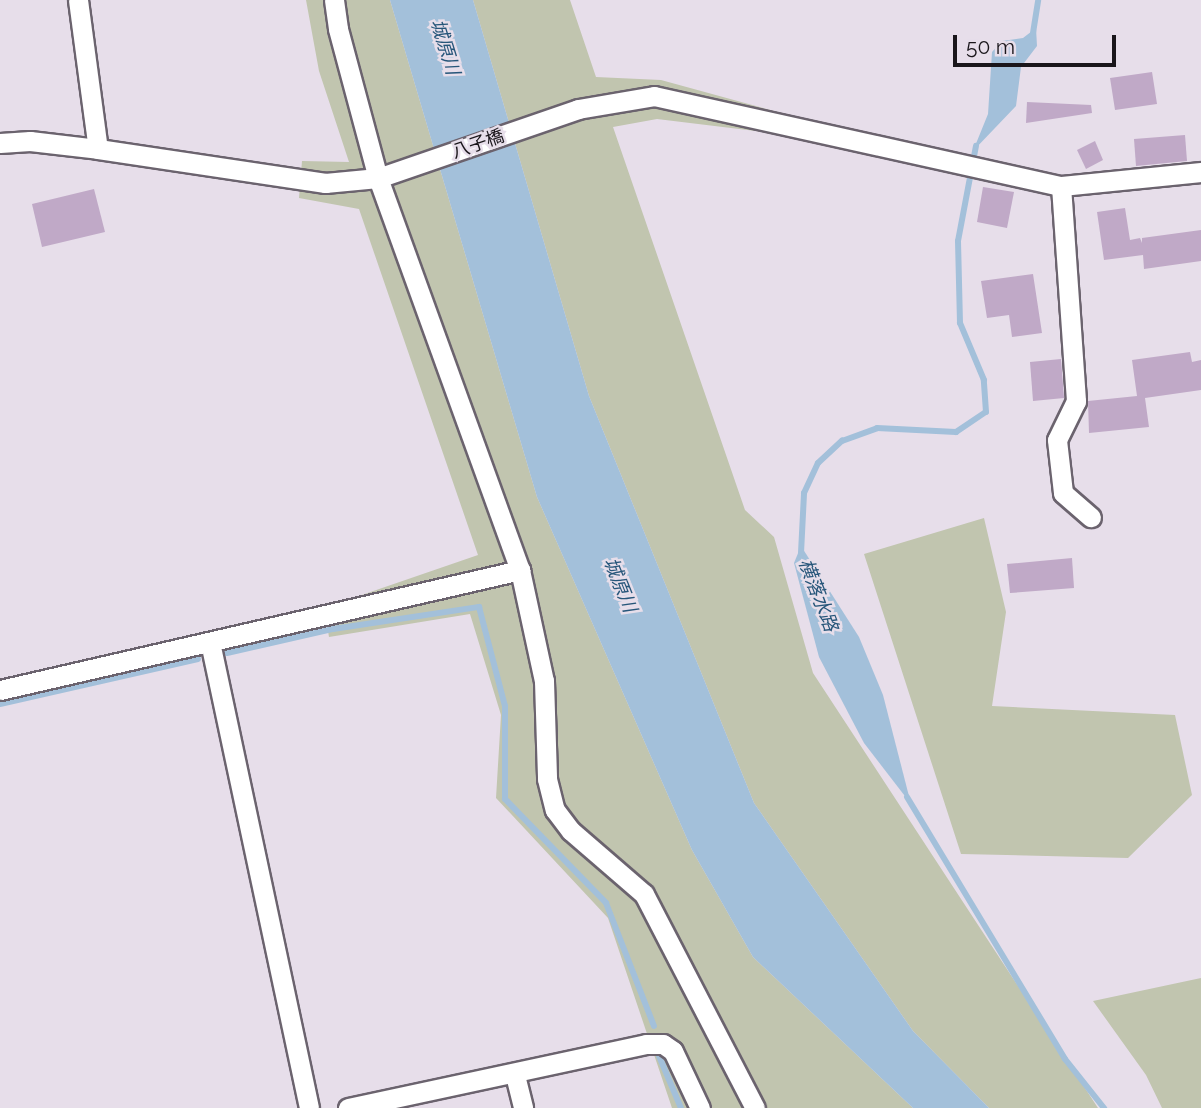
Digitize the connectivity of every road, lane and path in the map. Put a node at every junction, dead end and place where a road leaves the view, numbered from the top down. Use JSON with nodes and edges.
{"nodes":[{"id":1,"x":78,"y":0,"type":"edge"},
{"id":2,"x":334,"y":0,"type":"edge"},
{"id":3,"x":0,"y":143,"type":"edge"},
{"id":4,"x":98,"y":149,"type":"junction"},
{"id":5,"x":1201,"y":172,"type":"edge"},
{"id":6,"x":379,"y":178,"type":"junction"},
{"id":7,"x":1061,"y":186,"type":"junction"},
{"id":8,"x":1091,"y":517,"type":"dead end"},
{"id":9,"x":520,"y":570,"type":"junction"},
{"id":10,"x":210,"y":642,"type":"junction"},
{"id":11,"x":0,"y":690,"type":"edge"},
{"id":12,"x":515,"y":1075,"type":"junction"},
{"id":13,"x":309,"y":1108,"type":"edge"},
{"id":14,"x":348,"y":1108,"type":"edge"},
{"id":15,"x":523,"y":1108,"type":"edge"},
{"id":16,"x":700,"y":1108,"type":"edge"},
{"id":17,"x":755,"y":1108,"type":"edge"}],
"edges":[{"from":1,"to":4,"type":"street"},
{"from":2,"to":6,"type":"street"},
{"from":3,"to":4,"type":"street","name":"八子橋"},
{"from":4,"to":6,"type":"street","name":"八子橋"},
{"from":5,"to":7,"type":"street","name":"八子橋"},
{"from":6,"to":7,"type":"street","name":"八子橋"},
{"from":6,"to":9,"type":"street"},
{"from":7,"to":8,"type":"street"},
{"from":9,"to":10,"type":"street"},
{"from":9,"to":17,"type":"street"},
{"from":10,"to":11,"type":"street"},
{"from":10,"to":13,"type":"street"},
{"from":12,"to":14,"type":"street"},
{"from":12,"to":15,"type":"street"},
{"from":12,"to":16,"type":"street"}]}
